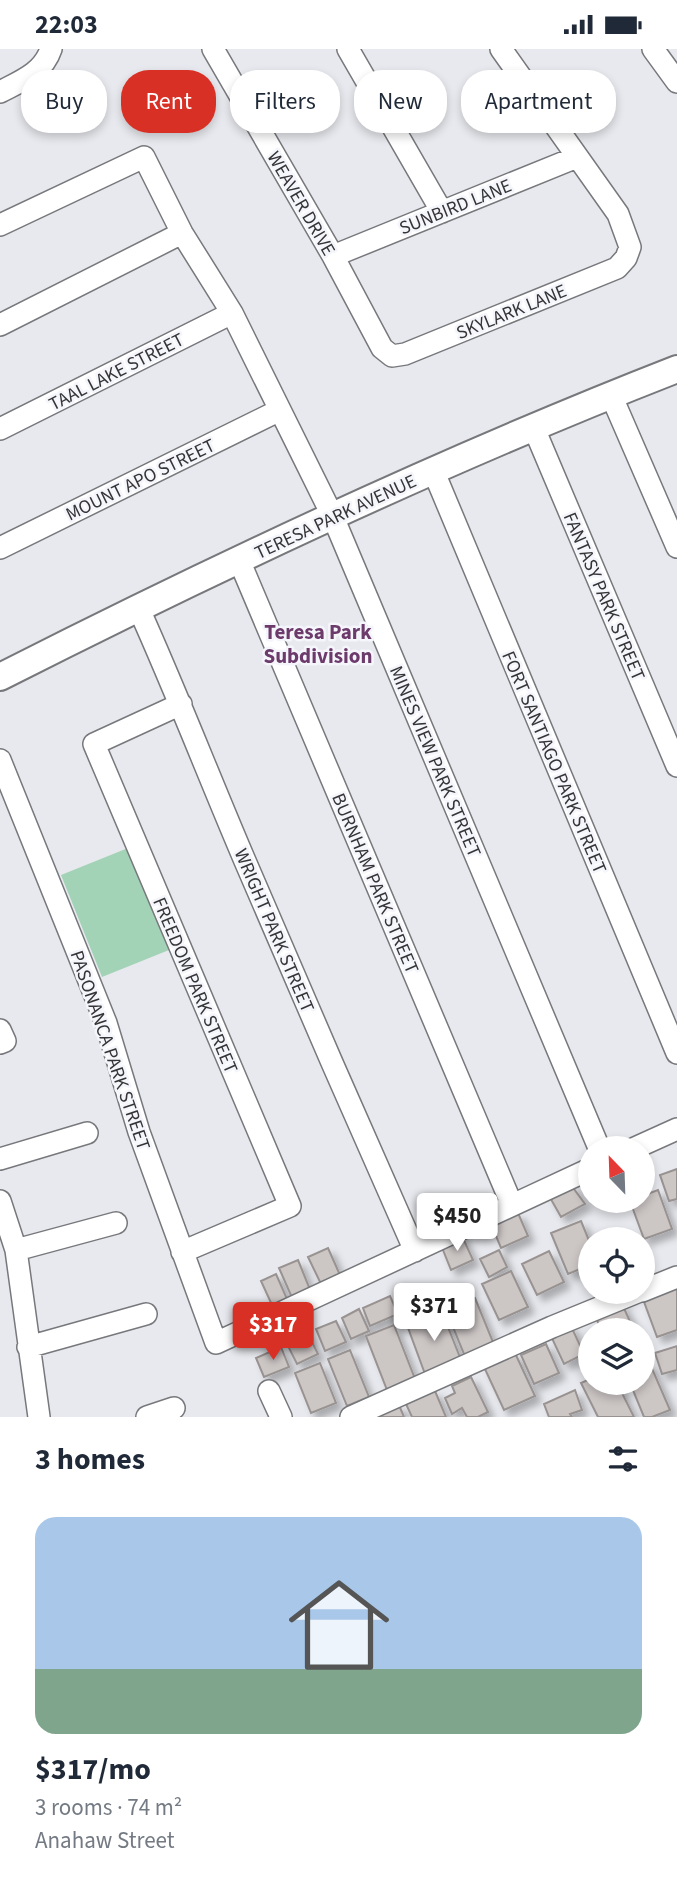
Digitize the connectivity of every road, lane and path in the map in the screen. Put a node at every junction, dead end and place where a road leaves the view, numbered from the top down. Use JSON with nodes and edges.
{"nodes":[{"id":1,"x":51,"y":49,"type":"edge"},
{"id":2,"x":213,"y":49,"type":"edge"},
{"id":3,"x":348,"y":49,"type":"edge"},
{"id":4,"x":501,"y":49,"type":"edge"},
{"id":5,"x":653,"y":49,"type":"edge"},
{"id":6,"x":677,"y":82,"type":"edge"},
{"id":7,"x":0,"y":92,"type":"edge"},
{"id":8,"x":577,"y":157,"type":"junction"},
{"id":9,"x":442,"y":212,"type":"junction"},
{"id":10,"x":0,"y":225,"type":"edge"},
{"id":11,"x":182,"y":233,"type":"junction"},
{"id":12,"x":333,"y":256,"type":"junction"},
{"id":13,"x":232,"y":313,"type":"junction"},
{"id":14,"x":0,"y":325,"type":"edge"},
{"id":15,"x":392,"y":356,"type":"joint"},
{"id":16,"x":677,"y":369,"type":"edge"},
{"id":17,"x":611,"y":394,"type":"junction"},
{"id":18,"x":280,"y":409,"type":"junction"},
{"id":19,"x":533,"y":426,"type":"junction"},
{"id":20,"x":0,"y":429,"type":"edge"},
{"id":21,"x":433,"y":470,"type":"junction"},
{"id":22,"x":333,"y":517,"type":"junction"},
{"id":23,"x":677,"y":547,"type":"edge"},
{"id":24,"x":0,"y":548,"type":"edge"},
{"id":25,"x":239,"y":560,"type":"junction"},
{"id":26,"x":138,"y":607,"type":"junction"},
{"id":27,"x":0,"y":677,"type":"edge"},
{"id":28,"x":181,"y":704,"type":"junction"},
{"id":29,"x":670,"y":729,"type":"edge"},
{"id":30,"x":0,"y":760,"type":"edge"},
{"id":31,"x":677,"y":767,"type":"edge"},
{"id":32,"x":0,"y":1030,"type":"edge"},
{"id":33,"x":0,"y":1044,"type":"edge"},
{"id":34,"x":677,"y":1053,"type":"edge"},
{"id":35,"x":677,"y":1129,"type":"edge"},
{"id":36,"x":87,"y":1133,"type":"dead end"},
{"id":37,"x":594,"y":1136,"type":"edge"},
{"id":38,"x":655,"y":1139,"type":"edge"},
{"id":39,"x":0,"y":1159,"type":"edge"},
{"id":40,"x":578,"y":1175,"type":"edge"},
{"id":41,"x":0,"y":1201,"type":"edge"},
{"id":42,"x":512,"y":1205,"type":"junction"},
{"id":43,"x":116,"y":1223,"type":"dead end"},
{"id":44,"x":16,"y":1250,"type":"junction"},
{"id":45,"x":415,"y":1251,"type":"junction"},
{"id":46,"x":183,"y":1252,"type":"junction"},
{"id":47,"x":677,"y":1277,"type":"edge"},
{"id":48,"x":655,"y":1286,"type":"edge"},
{"id":49,"x":609,"y":1304,"type":"edge"},
{"id":50,"x":146,"y":1314,"type":"dead end"},
{"id":51,"x":28,"y":1347,"type":"junction"},
{"id":52,"x":269,"y":1391,"type":"dead end"},
{"id":53,"x":174,"y":1408,"type":"dead end"},
{"id":54,"x":38,"y":1417,"type":"edge"},
{"id":55,"x":146,"y":1417,"type":"edge"},
{"id":56,"x":281,"y":1417,"type":"edge"},
{"id":57,"x":351,"y":1417,"type":"edge"}],
"edges":[{"from":1,"to":7,"type":"street"},
{"from":2,"to":12,"type":"street","name":"WEAVER DRIVE"},
{"from":3,"to":9,"type":"street"},
{"from":4,"to":8,"type":"street"},
{"from":5,"to":6,"type":"street"},
{"from":8,"to":9,"type":"street","name":"SUNBIRD LANE"},
{"from":8,"to":15,"type":"street","name":"SKYLARK LANE"},
{"from":9,"to":12,"type":"street","name":"SUNBIRD LANE"},
{"from":10,"to":11,"type":"street","name":"MINES VIEW PARK STREET"},
{"from":11,"to":13,"type":"street","name":"MINES VIEW PARK STREET"},
{"from":11,"to":14,"type":"street"},
{"from":12,"to":15,"type":"street","name":"WEAVER DRIVE"},
{"from":13,"to":18,"type":"street","name":"MINES VIEW PARK STREET"},
{"from":13,"to":20,"type":"street","name":"TAAL LAKE STREET"},
{"from":16,"to":17,"type":"street","name":"TERESA PARK AVENUE"},
{"from":17,"to":19,"type":"street","name":"TERESA PARK AVENUE"},
{"from":17,"to":23,"type":"street"},
{"from":18,"to":22,"type":"street","name":"MINES VIEW PARK STREET"},
{"from":18,"to":24,"type":"street","name":"MOUNT APO STREET"},
{"from":19,"to":21,"type":"street","name":"TERESA PARK AVENUE"},
{"from":19,"to":29,"type":"street","name":"FANTASY PARK STREET"},
{"from":21,"to":22,"type":"street","name":"TERESA PARK AVENUE"},
{"from":21,"to":34,"type":"street","name":"FORT SANTIAGO PARK STREET"},
{"from":22,"to":25,"type":"street","name":"TERESA PARK AVENUE"},
{"from":22,"to":37,"type":"street","name":"MINES VIEW PARK STREET"},
{"from":25,"to":26,"type":"street","name":"TERESA PARK AVENUE"},
{"from":25,"to":42,"type":"street","name":"BURNHAM PARK STREET"},
{"from":26,"to":27,"type":"street","name":"TERESA PARK AVENUE"},
{"from":26,"to":28,"type":"street","name":"WRIGHT PARK STREET"},
{"from":28,"to":45,"type":"street","name":"WRIGHT PARK STREET"},
{"from":28,"to":46,"type":"street","name":"FREEDOM PARK STREET"},
{"from":29,"to":31,"type":"street","name":"FANTASY PARK STREET"},
{"from":30,"to":46,"type":"street","name":"PASONANCA PARK STREET"},
{"from":32,"to":33,"type":"street"},
{"from":35,"to":38,"type":"street"},
{"from":36,"to":39,"type":"street"},
{"from":40,"to":42,"type":"street"},
{"from":41,"to":44,"type":"street"},
{"from":42,"to":45,"type":"street"},
{"from":43,"to":44,"type":"street"},
{"from":44,"to":51,"type":"street"},
{"from":45,"to":46,"type":"street","name":"PASONANCA PARK STREET"},
{"from":47,"to":48,"type":"street"},
{"from":49,"to":57,"type":"street"},
{"from":50,"to":51,"type":"street"},
{"from":51,"to":54,"type":"street"},
{"from":52,"to":56,"type":"street"},
{"from":53,"to":55,"type":"street"}]}
